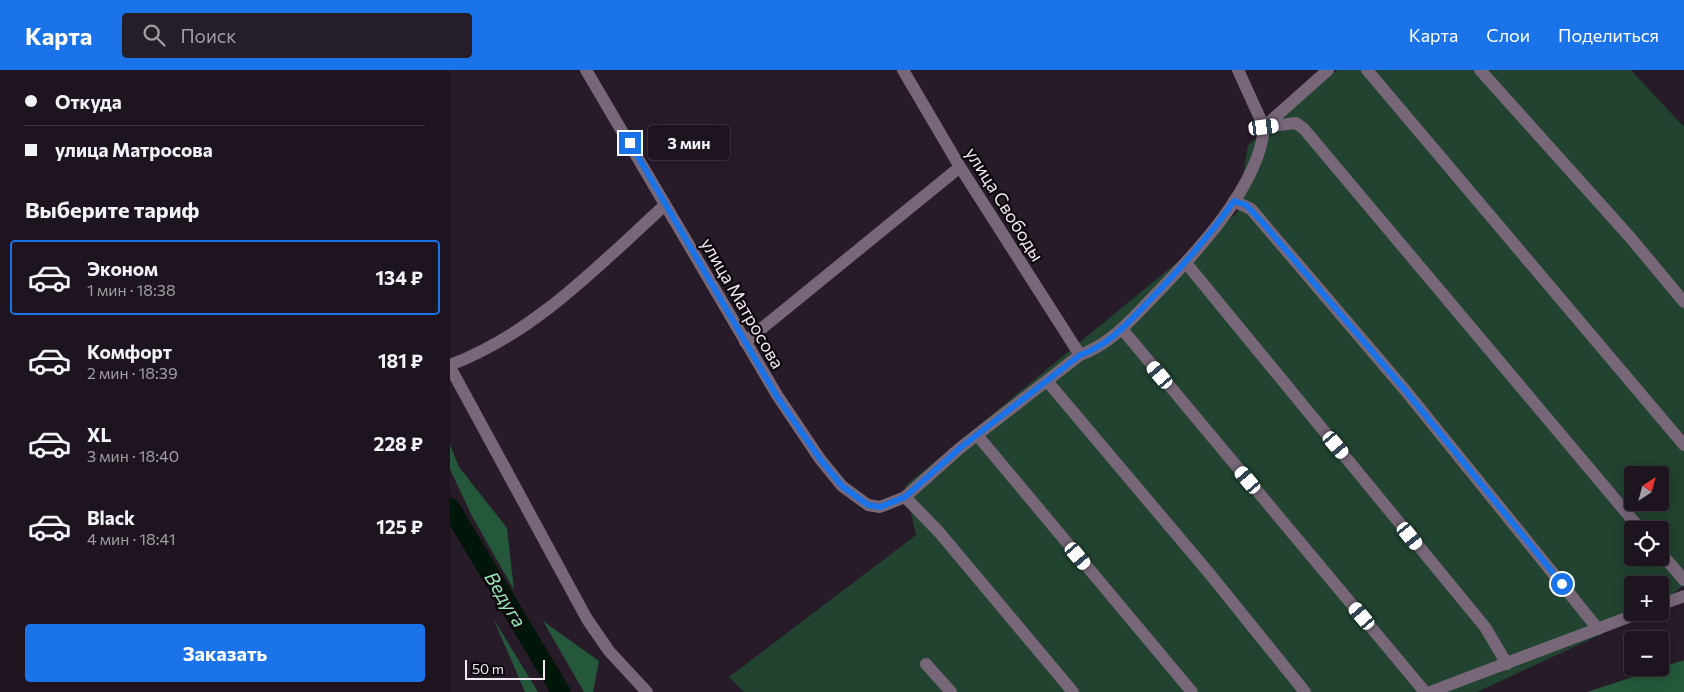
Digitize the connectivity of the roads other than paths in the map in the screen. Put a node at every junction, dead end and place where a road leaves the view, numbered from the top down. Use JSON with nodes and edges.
{"nodes":[{"id":1,"x":586,"y":70,"type":"edge"},
{"id":2,"x":903,"y":70,"type":"edge"},
{"id":3,"x":1238,"y":70,"type":"edge"},
{"id":4,"x":1328,"y":70,"type":"edge"},
{"id":5,"x":1366,"y":70,"type":"edge"},
{"id":6,"x":1480,"y":70,"type":"edge"},
{"id":7,"x":1264,"y":127,"type":"junction"},
{"id":8,"x":960,"y":168,"type":"junction"},
{"id":9,"x":1234,"y":201,"type":"junction"},
{"id":10,"x":665,"y":205,"type":"junction"},
{"id":11,"x":1186,"y":263,"type":"junction"},
{"id":12,"x":1684,"y":302,"type":"edge"},
{"id":13,"x":1122,"y":329,"type":"junction"},
{"id":14,"x":745,"y":342,"type":"junction"},
{"id":15,"x":1080,"y":355,"type":"junction"},
{"id":16,"x":450,"y":366,"type":"edge"},
{"id":17,"x":1047,"y":381,"type":"junction"},
{"id":18,"x":977,"y":435,"type":"junction"},
{"id":19,"x":1684,"y":445,"type":"edge"},
{"id":20,"x":905,"y":497,"type":"junction"},
{"id":21,"x":1633,"y":521,"type":"edge"},
{"id":22,"x":1669,"y":562,"type":"edge"},
{"id":23,"x":1684,"y":580,"type":"edge"},
{"id":24,"x":1684,"y":596,"type":"edge"},
{"id":25,"x":1669,"y":602,"type":"edge"},
{"id":26,"x":1624,"y":619,"type":"edge"},
{"id":27,"x":1598,"y":629,"type":"junction"},
{"id":28,"x":926,"y":664,"type":"dead end"},
{"id":29,"x":1507,"y":664,"type":"junction"},
{"id":30,"x":647,"y":692,"type":"edge"},
{"id":31,"x":951,"y":692,"type":"edge"},
{"id":32,"x":1073,"y":692,"type":"edge"},
{"id":33,"x":1192,"y":692,"type":"edge"},
{"id":34,"x":1305,"y":692,"type":"edge"},
{"id":35,"x":1425,"y":692,"type":"edge"},
{"id":36,"x":1430,"y":692,"type":"edge"}],
"edges":[{"from":1,"to":10,"type":"street","name":"улица Матросова"},
{"from":2,"to":8,"type":"street","name":"улица Свободы"},
{"from":3,"to":7,"type":"street"},
{"from":4,"to":7,"type":"street"},
{"from":5,"to":19,"type":"street"},
{"from":6,"to":12,"type":"street"},
{"from":7,"to":9,"type":"street","name":"улица Матросова"},
{"from":7,"to":21,"type":"street"},
{"from":8,"to":14,"type":"street"},
{"from":8,"to":15,"type":"street","name":"улица Свободы"},
{"from":9,"to":11,"type":"street","name":"улица Матросова"},
{"from":9,"to":27,"type":"street"},
{"from":10,"to":14,"type":"street","name":"улица Матросова"},
{"from":10,"to":16,"type":"street"},
{"from":11,"to":13,"type":"street","name":"улица Матросова"},
{"from":11,"to":29,"type":"street"},
{"from":13,"to":15,"type":"street","name":"улица Матросова"},
{"from":13,"to":35,"type":"street"},
{"from":14,"to":20,"type":"street","name":"улица Матросова"},
{"from":15,"to":17,"type":"street","name":"улица Матросова"},
{"from":16,"to":30,"type":"street"},
{"from":17,"to":18,"type":"street","name":"улица Матросова"},
{"from":17,"to":34,"type":"street"},
{"from":18,"to":20,"type":"street","name":"улица Матросова"},
{"from":18,"to":33,"type":"street"},
{"from":20,"to":32,"type":"street"},
{"from":22,"to":23,"type":"street"},
{"from":24,"to":25,"type":"street"},
{"from":26,"to":27,"type":"street"},
{"from":27,"to":29,"type":"street"},
{"from":28,"to":31,"type":"street"},
{"from":29,"to":36,"type":"street"}]}
